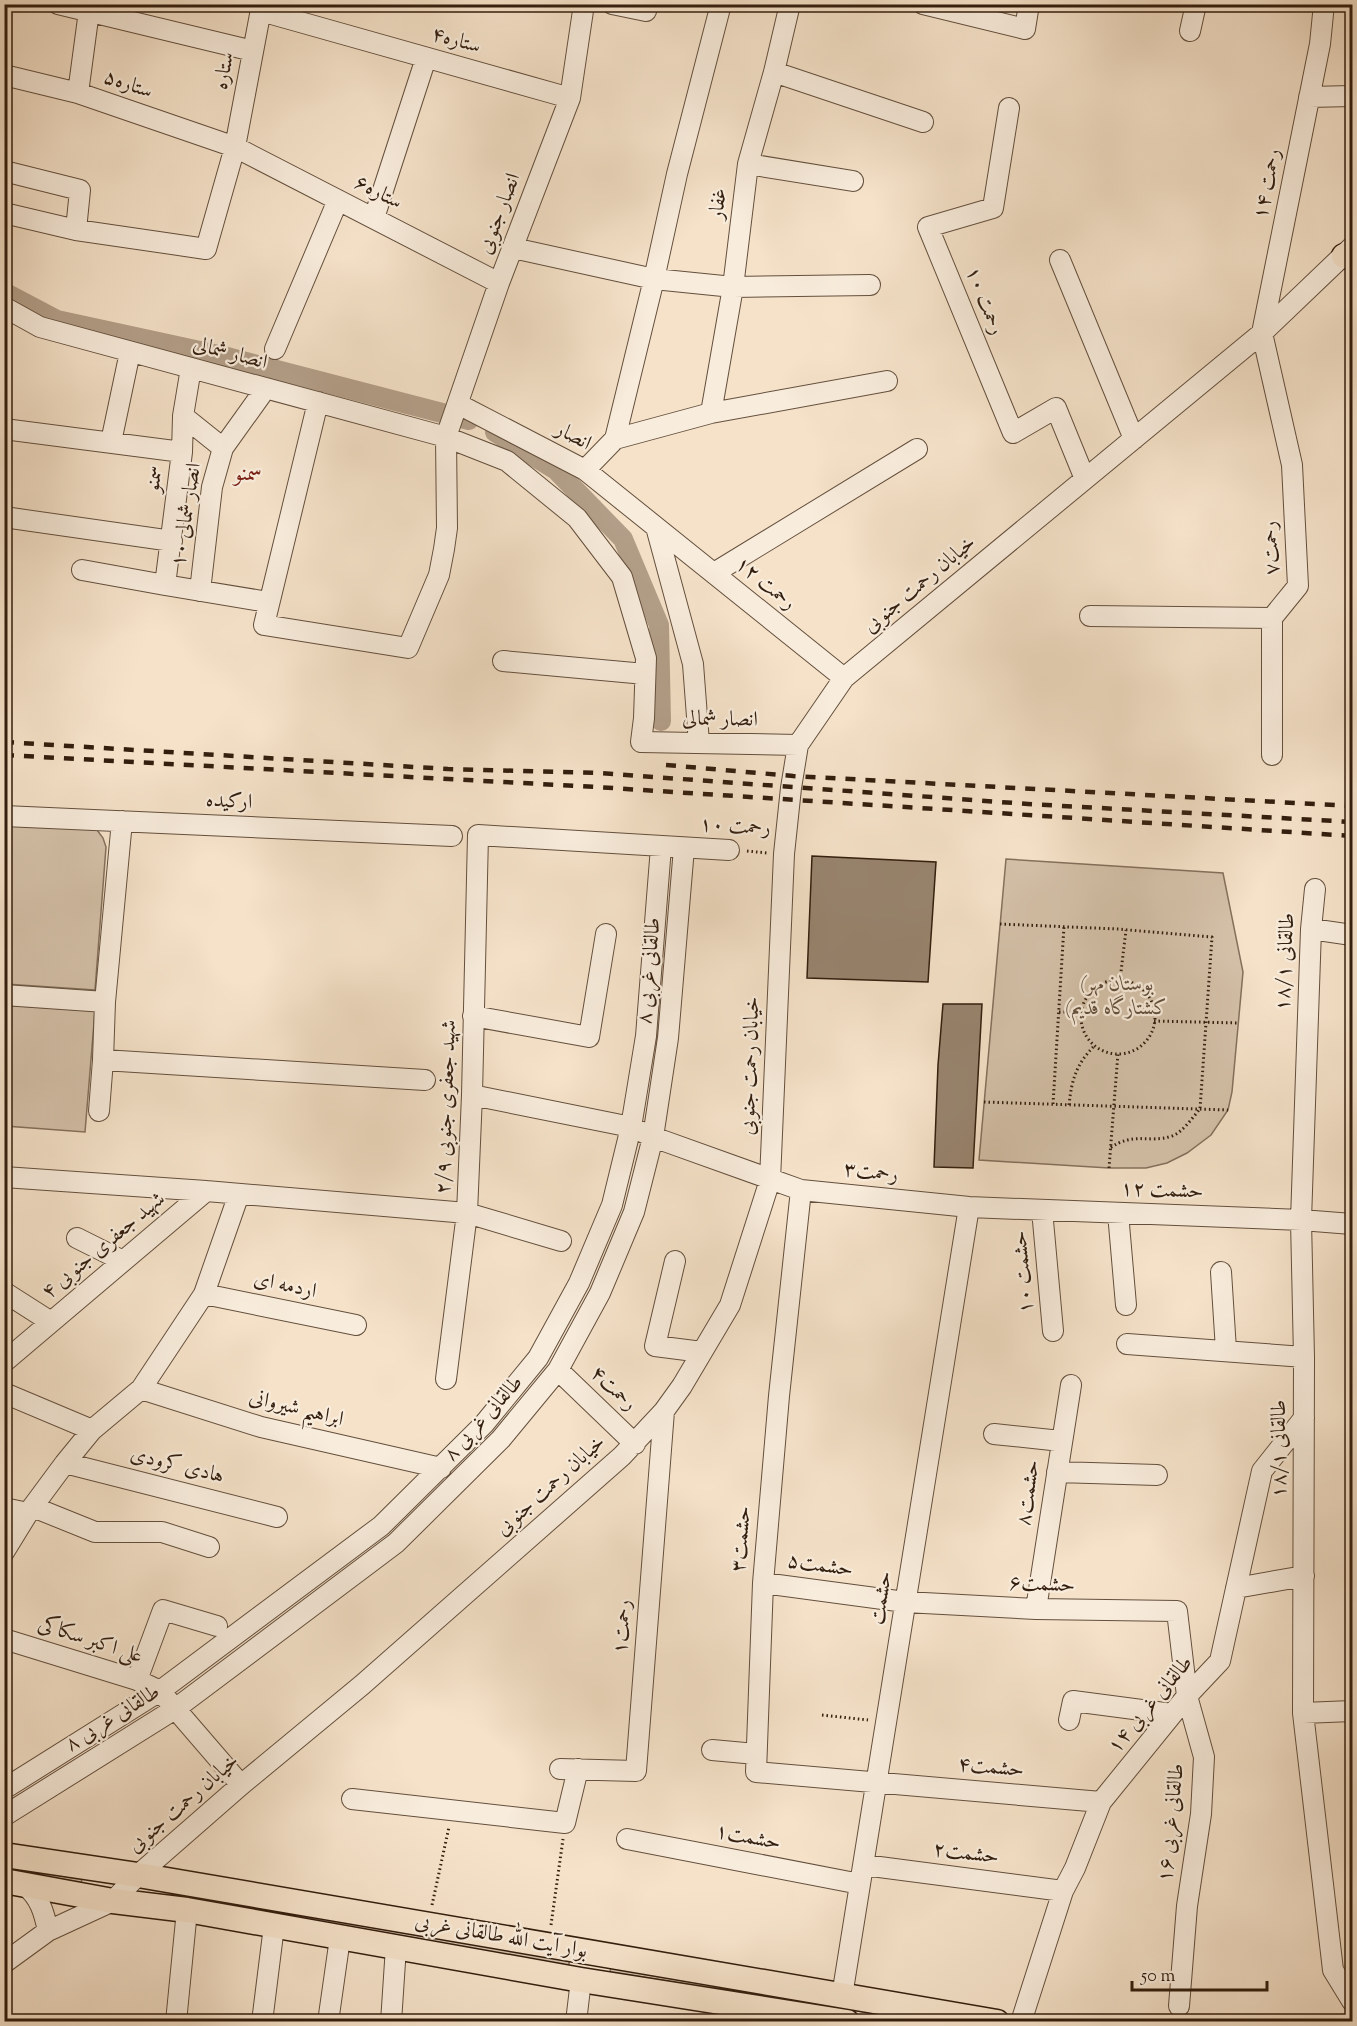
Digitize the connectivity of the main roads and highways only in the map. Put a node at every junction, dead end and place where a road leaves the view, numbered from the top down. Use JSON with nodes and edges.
{"nodes":[{"id":1,"x":4,"y":1855,"type":"edge"},
{"id":2,"x":15,"y":1883,"type":"edge"},
{"id":3,"x":582,"y":1951,"type":"junction"},
{"id":4,"x":581,"y":1980,"type":"junction"},
{"id":5,"x":840,"y":2021,"type":"edge"},
{"id":6,"x":998,"y":2022,"type":"edge"}],
"edges":[{"from":1,"to":3,"type":"main road","name":"بوار آیت الله طالقانی غربی"},
{"from":2,"to":4,"type":"main road","name":"بوار آیت الله طالقانی غربی"},
{"from":3,"to":4,"type":"main road"},
{"from":3,"to":6,"type":"main road","name":"بوار آیت الله طالقانی غربی"},
{"from":4,"to":5,"type":"main road","name":"بوار آیت الله طالقانی غربی"}]}
